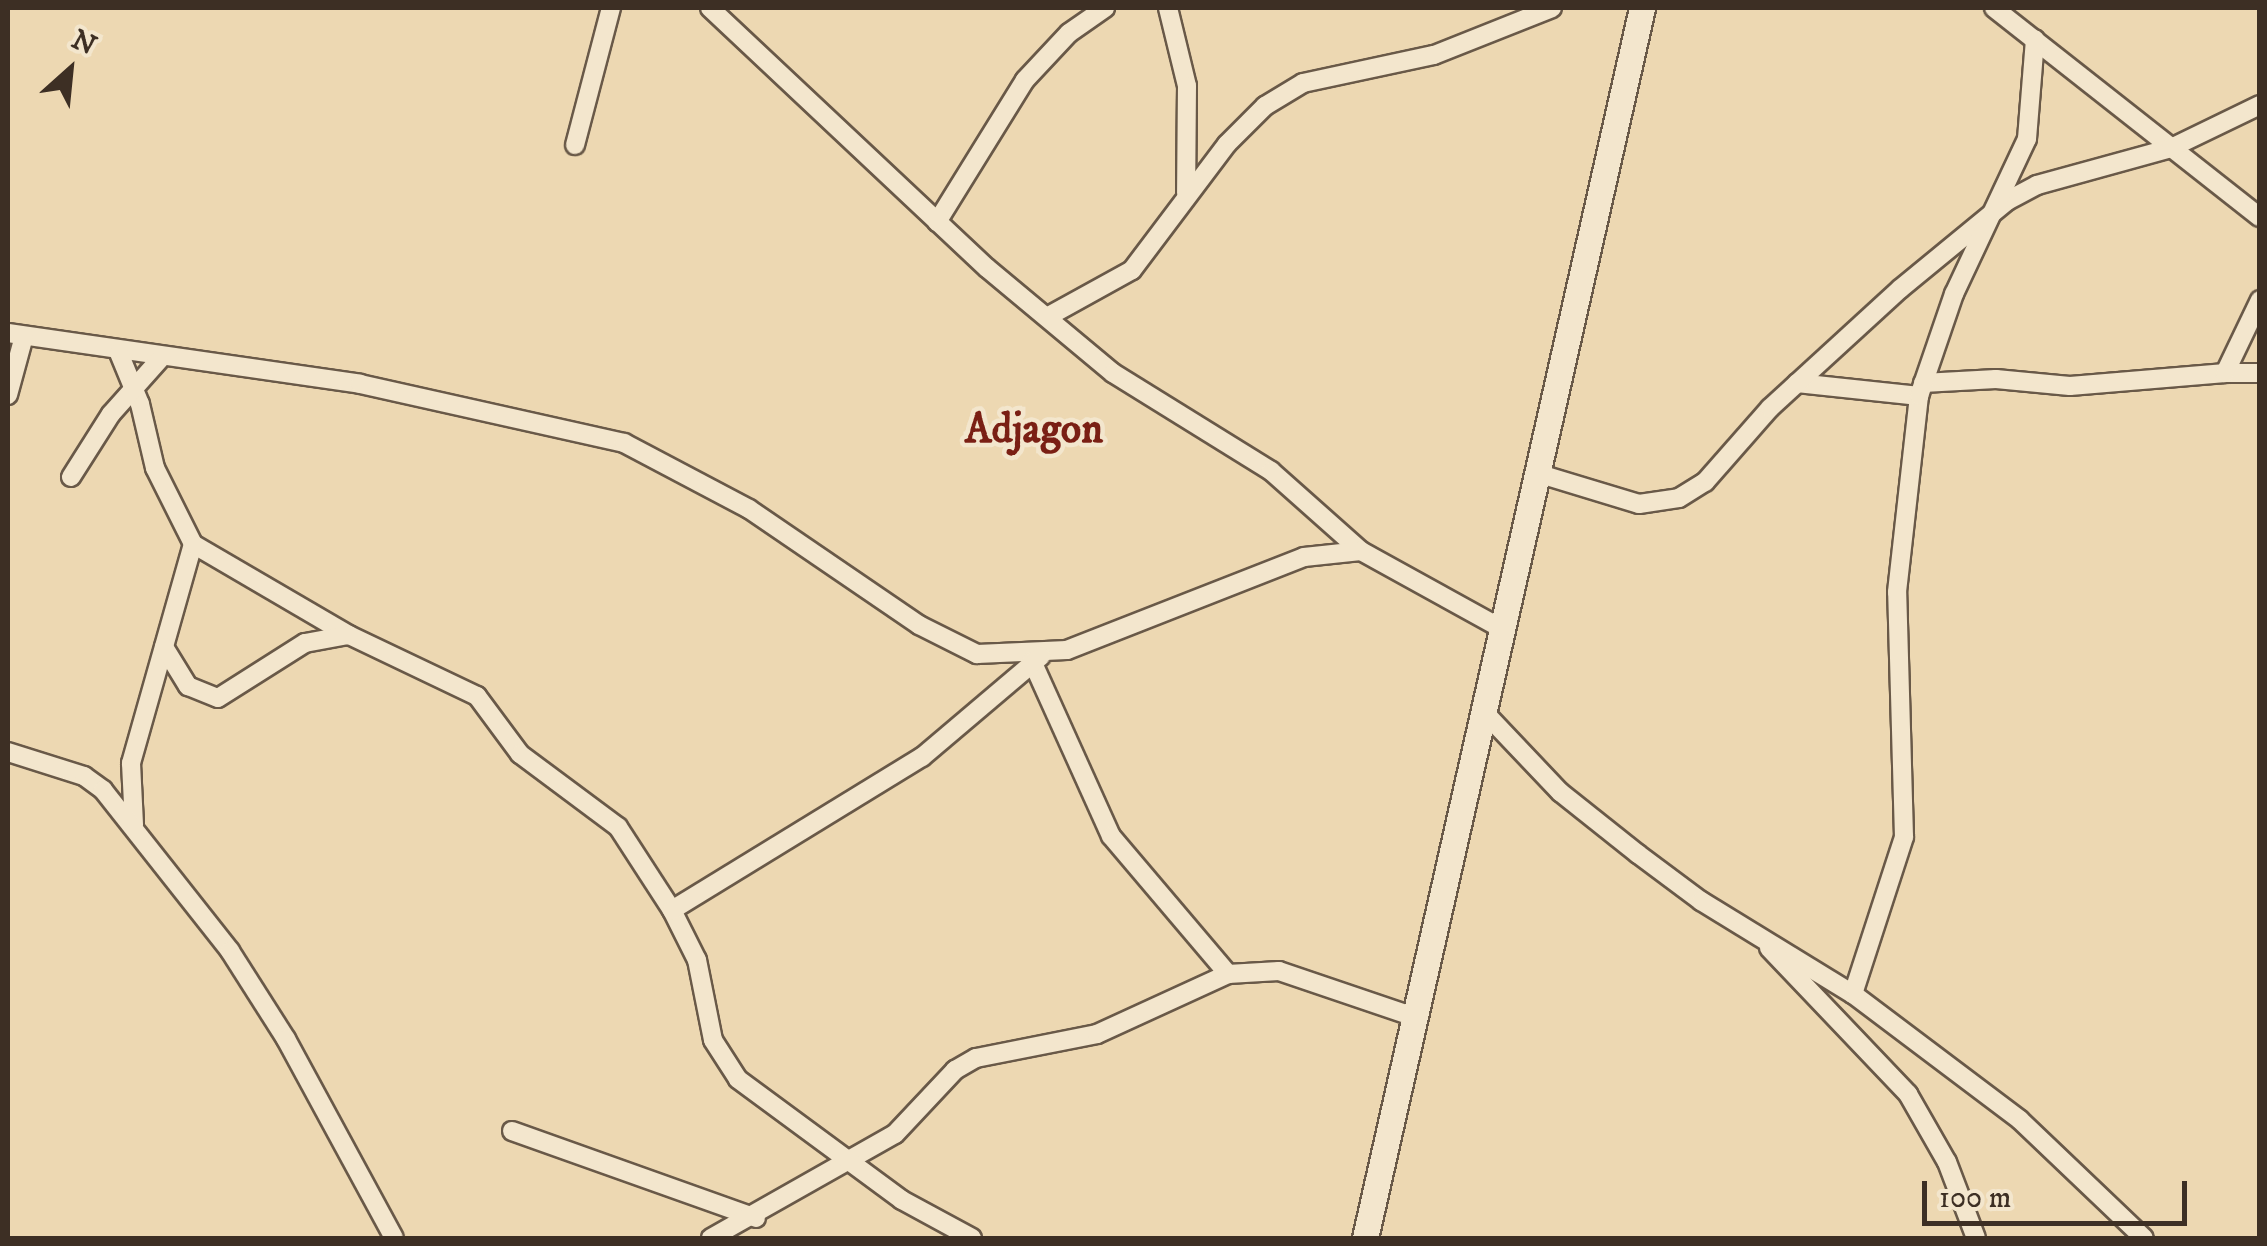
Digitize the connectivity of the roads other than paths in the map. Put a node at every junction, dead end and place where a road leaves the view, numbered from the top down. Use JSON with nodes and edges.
{"nodes":[{"id":1,"x":610,"y":8,"type":"edge"},
{"id":2,"x":710,"y":8,"type":"edge"},
{"id":3,"x":1105,"y":8,"type":"edge"},
{"id":4,"x":1168,"y":8,"type":"edge"},
{"id":5,"x":1552,"y":8,"type":"edge"},
{"id":6,"x":1642,"y":8,"type":"edge"},
{"id":7,"x":1994,"y":8,"type":"edge"},
{"id":8,"x":2034,"y":39,"type":"junction"},
{"id":9,"x":2260,"y":105,"type":"edge"},
{"id":10,"x":576,"y":146,"type":"dead end"},
{"id":11,"x":2171,"y":148,"type":"junction"},
{"id":12,"x":1186,"y":192,"type":"junction"},
{"id":13,"x":1994,"y":211,"type":"junction"},
{"id":14,"x":2260,"y":217,"type":"edge"},
{"id":15,"x":938,"y":222,"type":"junction"},
{"id":16,"x":2260,"y":300,"type":"edge"},
{"id":17,"x":1047,"y":317,"type":"junction"},
{"id":18,"x":16,"y":335,"type":"edge"},
{"id":19,"x":119,"y":353,"type":"junction"},
{"id":20,"x":162,"y":357,"type":"junction"},
{"id":21,"x":2225,"y":373,"type":"junction"},
{"id":22,"x":2260,"y":373,"type":"edge"},
{"id":23,"x":1797,"y":383,"type":"junction"},
{"id":24,"x":135,"y":387,"type":"junction"},
{"id":25,"x":1921,"y":390,"type":"junction"},
{"id":26,"x":8,"y":395,"type":"edge"},
{"id":27,"x":1540,"y":474,"type":"junction"},
{"id":28,"x":71,"y":476,"type":"dead end"},
{"id":29,"x":192,"y":544,"type":"junction"},
{"id":30,"x":1361,"y":551,"type":"junction"},
{"id":31,"x":1504,"y":630,"type":"junction"},
{"id":32,"x":349,"y":635,"type":"junction"},
{"id":33,"x":164,"y":647,"type":"junction"},
{"id":34,"x":1036,"y":658,"type":"junction"},
{"id":35,"x":1486,"y":714,"type":"junction"},
{"id":36,"x":8,"y":752,"type":"edge"},
{"id":37,"x":135,"y":831,"type":"junction"},
{"id":38,"x":672,"y":910,"type":"junction"},
{"id":39,"x":1762,"y":939,"type":"junction"},
{"id":40,"x":1228,"y":974,"type":"junction"},
{"id":41,"x":1853,"y":994,"type":"junction"},
{"id":42,"x":1415,"y":1017,"type":"junction"},
{"id":43,"x":512,"y":1131,"type":"dead end"},
{"id":44,"x":848,"y":1160,"type":"junction"},
{"id":45,"x":756,"y":1218,"type":"junction"},
{"id":46,"x":394,"y":1238,"type":"edge"},
{"id":47,"x":711,"y":1238,"type":"edge"},
{"id":48,"x":972,"y":1238,"type":"edge"},
{"id":49,"x":1365,"y":1238,"type":"edge"},
{"id":50,"x":1976,"y":1238,"type":"edge"},
{"id":51,"x":2144,"y":1238,"type":"edge"}],
"edges":[{"from":1,"to":10,"type":"street"},
{"from":2,"to":15,"type":"street"},
{"from":3,"to":15,"type":"street"},
{"from":4,"to":12,"type":"street"},
{"from":5,"to":12,"type":"street"},
{"from":6,"to":27,"type":"street"},
{"from":7,"to":8,"type":"street"},
{"from":8,"to":11,"type":"street"},
{"from":8,"to":13,"type":"street"},
{"from":9,"to":11,"type":"street"},
{"from":11,"to":13,"type":"street"},
{"from":11,"to":14,"type":"street"},
{"from":12,"to":17,"type":"street"},
{"from":13,"to":23,"type":"street"},
{"from":13,"to":25,"type":"street"},
{"from":15,"to":17,"type":"street"},
{"from":16,"to":21,"type":"street"},
{"from":17,"to":30,"type":"street"},
{"from":18,"to":19,"type":"street"},
{"from":18,"to":26,"type":"street"},
{"from":19,"to":20,"type":"street"},
{"from":19,"to":24,"type":"street"},
{"from":20,"to":24,"type":"street"},
{"from":20,"to":34,"type":"street"},
{"from":21,"to":22,"type":"street"},
{"from":21,"to":25,"type":"street"},
{"from":23,"to":25,"type":"street"},
{"from":23,"to":27,"type":"street"},
{"from":24,"to":28,"type":"street"},
{"from":24,"to":29,"type":"street"},
{"from":25,"to":41,"type":"street"},
{"from":27,"to":31,"type":"street"},
{"from":29,"to":32,"type":"street"},
{"from":29,"to":33,"type":"street"},
{"from":30,"to":31,"type":"street"},
{"from":30,"to":34,"type":"street"},
{"from":31,"to":35,"type":"street"},
{"from":32,"to":33,"type":"street"},
{"from":32,"to":38,"type":"street"},
{"from":33,"to":37,"type":"street"},
{"from":34,"to":38,"type":"street"},
{"from":34,"to":40,"type":"street"},
{"from":35,"to":39,"type":"street"},
{"from":35,"to":42,"type":"street"},
{"from":36,"to":37,"type":"street"},
{"from":37,"to":46,"type":"street"},
{"from":38,"to":44,"type":"street"},
{"from":39,"to":41,"type":"street"},
{"from":39,"to":50,"type":"street"},
{"from":40,"to":42,"type":"street"},
{"from":40,"to":44,"type":"street"},
{"from":41,"to":51,"type":"street"},
{"from":42,"to":49,"type":"street"},
{"from":43,"to":45,"type":"street"},
{"from":44,"to":45,"type":"street"},
{"from":44,"to":48,"type":"street"},
{"from":45,"to":47,"type":"street"}]}
